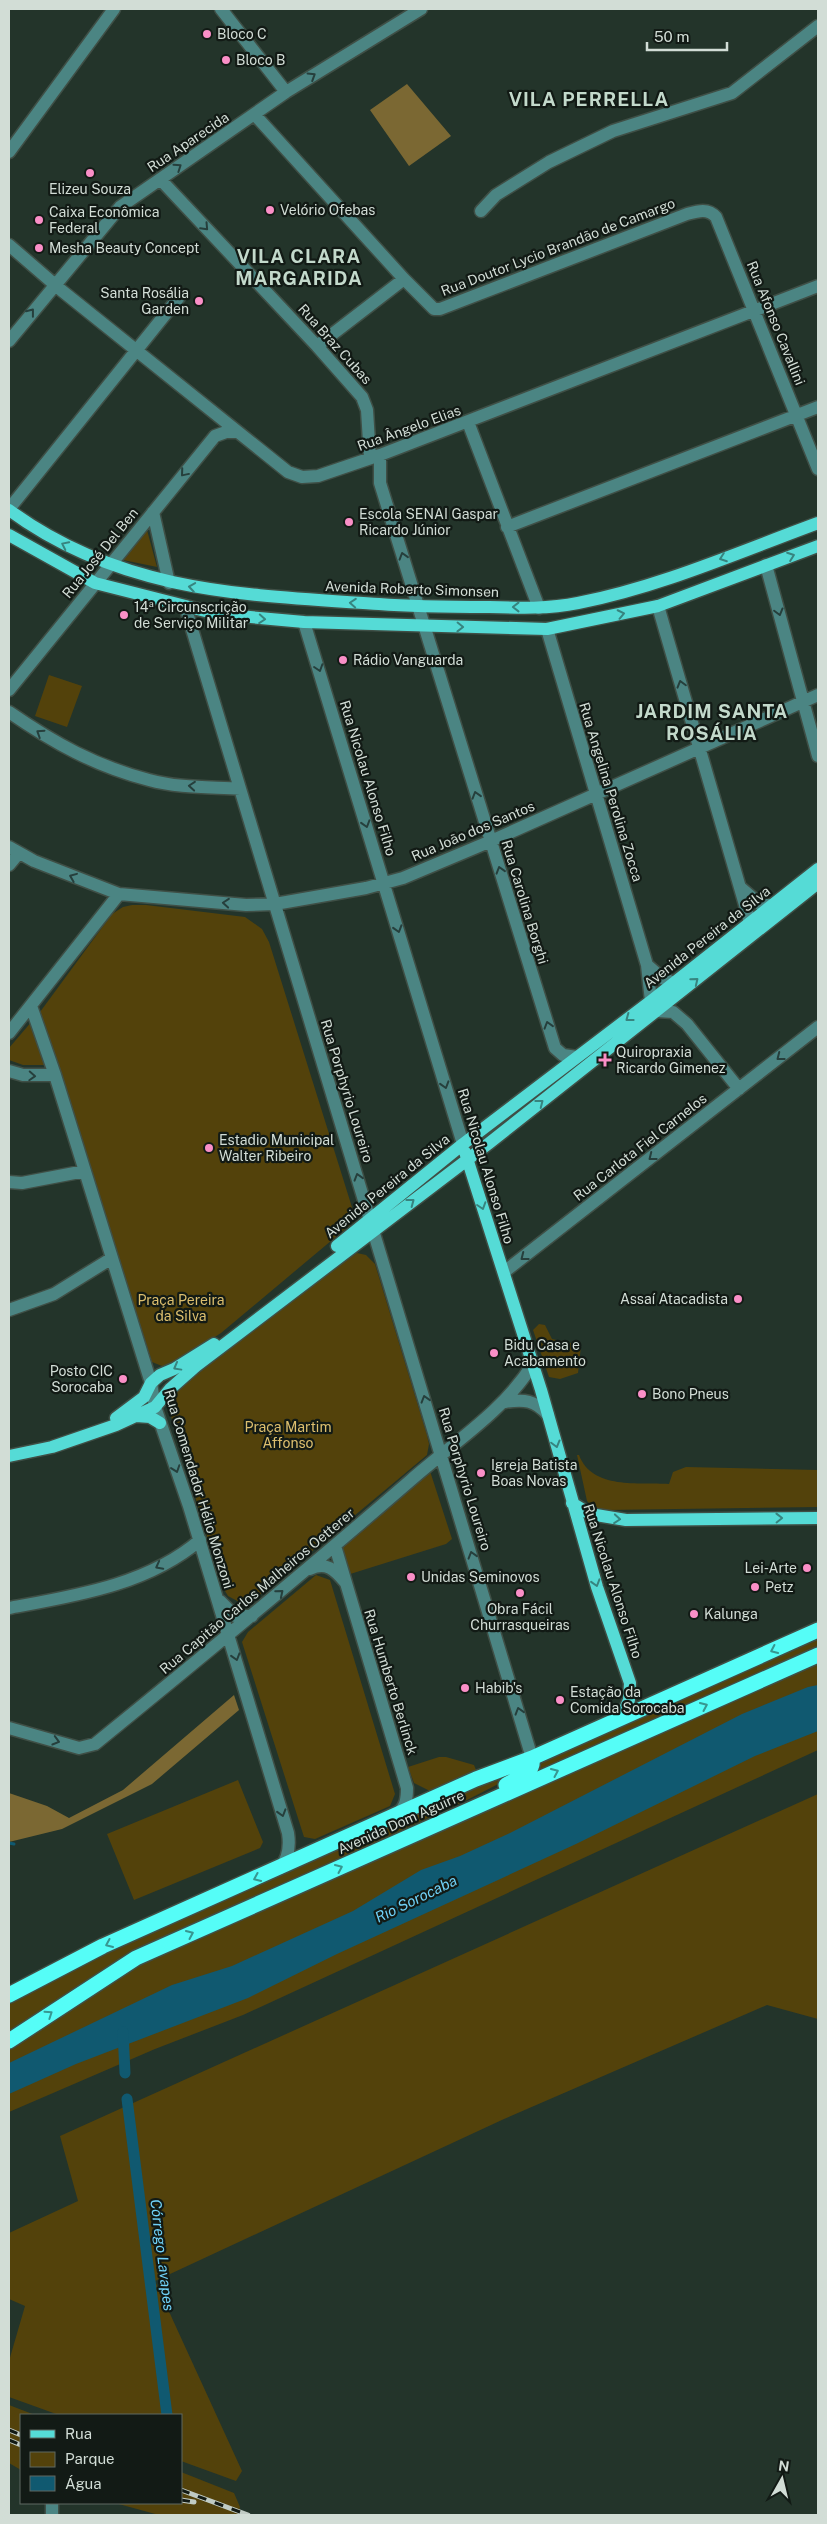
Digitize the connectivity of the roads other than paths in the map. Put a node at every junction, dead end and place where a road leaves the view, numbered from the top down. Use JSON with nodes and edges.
{"nodes":[{"id":1,"x":114,"y":9,"type":"edge"},
{"id":2,"x":221,"y":9,"type":"edge"},
{"id":3,"x":421,"y":9,"type":"edge"},
{"id":4,"x":818,"y":26,"type":"edge"},
{"id":5,"x":286,"y":92,"type":"junction"},
{"id":6,"x":255,"y":115,"type":"junction"},
{"id":7,"x":9,"y":152,"type":"edge"},
{"id":8,"x":160,"y":179,"type":"junction"},
{"id":9,"x":481,"y":211,"type":"dead end"},
{"id":10,"x":716,"y":218,"type":"joint"},
{"id":11,"x":9,"y":245,"type":"edge"},
{"id":12,"x":404,"y":279,"type":"junction"},
{"id":13,"x":54,"y":284,"type":"junction"},
{"id":14,"x":818,"y":286,"type":"edge"},
{"id":15,"x":180,"y":296,"type":"dead end"},
{"id":16,"x":755,"y":310,"type":"junction"},
{"id":17,"x":9,"y":341,"type":"edge"},
{"id":18,"x":317,"y":346,"type":"junction"},
{"id":19,"x":138,"y":351,"type":"junction"},
{"id":20,"x":818,"y":407,"type":"edge"},
{"id":21,"x":211,"y":411,"type":"junction"},
{"id":22,"x":798,"y":415,"type":"junction"},
{"id":23,"x":468,"y":422,"type":"junction"},
{"id":24,"x":237,"y":432,"type":"junction"},
{"id":25,"x":215,"y":436,"type":"junction"},
{"id":26,"x":371,"y":458,"type":"junction"},
{"id":27,"x":818,"y":469,"type":"edge"},
{"id":28,"x":380,"y":483,"type":"junction"},
{"id":29,"x":9,"y":509,"type":"edge"},
{"id":30,"x":153,"y":512,"type":"junction"},
{"id":31,"x":818,"y":523,"type":"edge"},
{"id":32,"x":507,"y":526,"type":"junction"},
{"id":33,"x":9,"y":535,"type":"edge"},
{"id":34,"x":818,"y":546,"type":"edge"},
{"id":35,"x":766,"y":565,"type":"junction"},
{"id":36,"x":110,"y":566,"type":"junction"},
{"id":37,"x":169,"y":582,"type":"junction"},
{"id":38,"x":95,"y":583,"type":"junction"},
{"id":39,"x":185,"y":606,"type":"junction"},
{"id":40,"x":658,"y":606,"type":"junction"},
{"id":41,"x":419,"y":607,"type":"junction"},
{"id":42,"x":539,"y":608,"type":"junction"},
{"id":43,"x":304,"y":622,"type":"junction"},
{"id":44,"x":424,"y":626,"type":"junction"},
{"id":45,"x":547,"y":629,"type":"junction"},
{"id":46,"x":9,"y":690,"type":"edge"},
{"id":47,"x":818,"y":695,"type":"edge"},
{"id":48,"x":803,"y":701,"type":"junction"},
{"id":49,"x":9,"y":712,"type":"edge"},
{"id":50,"x":699,"y":747,"type":"junction"},
{"id":51,"x":818,"y":756,"type":"edge"},
{"id":52,"x":240,"y":789,"type":"junction"},
{"id":53,"x":595,"y":793,"type":"junction"},
{"id":54,"x":491,"y":841,"type":"junction"},
{"id":55,"x":14,"y":850,"type":"edge"},
{"id":56,"x":9,"y":865,"type":"edge"},
{"id":57,"x":818,"y":869,"type":"edge"},
{"id":58,"x":384,"y":883,"type":"junction"},
{"id":59,"x":818,"y":883,"type":"edge"},
{"id":60,"x":740,"y":886,"type":"junction"},
{"id":61,"x":119,"y":894,"type":"junction"},
{"id":62,"x":275,"y":904,"type":"junction"},
{"id":63,"x":771,"y":906,"type":"junction"},
{"id":64,"x":750,"y":922,"type":"junction"},
{"id":65,"x":647,"y":965,"type":"junction"},
{"id":66,"x":674,"y":983,"type":"junction"},
{"id":67,"x":676,"y":996,"type":"junction"},
{"id":68,"x":31,"y":1006,"type":"junction"},
{"id":69,"x":654,"y":1006,"type":"junction"},
{"id":70,"x":687,"y":1024,"type":"junction"},
{"id":71,"x":818,"y":1027,"type":"edge"},
{"id":72,"x":9,"y":1034,"type":"edge"},
{"id":73,"x":577,"y":1057,"type":"junction"},
{"id":74,"x":9,"y":1071,"type":"edge"},
{"id":75,"x":55,"y":1075,"type":"junction"},
{"id":76,"x":738,"y":1089,"type":"junction"},
{"id":77,"x":463,"y":1144,"type":"junction"},
{"id":78,"x":467,"y":1159,"type":"junction"},
{"id":79,"x":85,"y":1171,"type":"junction"},
{"id":80,"x":449,"y":1172,"type":"junction"},
{"id":81,"x":474,"y":1181,"type":"junction"},
{"id":82,"x":9,"y":1182,"type":"edge"},
{"id":83,"x":372,"y":1225,"type":"junction"},
{"id":84,"x":112,"y":1258,"type":"junction"},
{"id":85,"x":504,"y":1272,"type":"junction"},
{"id":86,"x":9,"y":1310,"type":"edge"},
{"id":87,"x":533,"y":1364,"type":"junction"},
{"id":88,"x":151,"y":1383,"type":"junction"},
{"id":89,"x":541,"y":1390,"type":"junction"},
{"id":90,"x":505,"y":1402,"type":"junction"},
{"id":91,"x":155,"y":1407,"type":"junction"},
{"id":92,"x":548,"y":1415,"type":"junction"},
{"id":93,"x":133,"y":1416,"type":"junction"},
{"id":94,"x":160,"y":1423,"type":"junction"},
{"id":95,"x":95,"y":1432,"type":"junction"},
{"id":96,"x":441,"y":1453,"type":"junction"},
{"id":97,"x":9,"y":1456,"type":"edge"},
{"id":98,"x":572,"y":1503,"type":"junction"},
{"id":99,"x":818,"y":1518,"type":"edge"},
{"id":100,"x":200,"y":1540,"type":"junction"},
{"id":101,"x":335,"y":1546,"type":"junction"},
{"id":102,"x":305,"y":1571,"type":"junction"},
{"id":103,"x":347,"y":1584,"type":"junction"},
{"id":104,"x":218,"y":1599,"type":"junction"},
{"id":105,"x":9,"y":1608,"type":"edge"},
{"id":106,"x":252,"y":1616,"type":"junction"},
{"id":107,"x":818,"y":1630,"type":"edge"},
{"id":108,"x":229,"y":1635,"type":"junction"},
{"id":109,"x":818,"y":1655,"type":"edge"},
{"id":110,"x":621,"y":1718,"type":"junction"},
{"id":111,"x":9,"y":1728,"type":"edge"},
{"id":112,"x":532,"y":1758,"type":"junction"},
{"id":113,"x":407,"y":1788,"type":"junction"},
{"id":114,"x":432,"y":1799,"type":"junction"},
{"id":115,"x":397,"y":1814,"type":"junction"},
{"id":116,"x":447,"y":1820,"type":"junction"},
{"id":117,"x":280,"y":1868,"type":"junction"},
{"id":118,"x":9,"y":1995,"type":"edge"},
{"id":119,"x":9,"y":2041,"type":"edge"}],
"edges":[{"from":1,"to":7,"type":"street"},
{"from":2,"to":5,"type":"street"},
{"from":5,"to":3,"type":"street","name":"Rua Aparecida","one_way":true},
{"from":4,"to":9,"type":"street"},
{"from":5,"to":6,"type":"street","name":"Rua Aparecida"},
{"from":8,"to":6,"type":"street","name":"Rua Aparecida","one_way":true},
{"from":6,"to":12,"type":"street"},
{"from":8,"to":13,"type":"street","name":"Rua Aparecida"},
{"from":8,"to":18,"type":"street","name":"Rua Braz Cubas","one_way":true},
{"from":10,"to":12,"type":"street","name":"Rua Doutor Lycio Brandão de Camargo"},
{"from":10,"to":16,"type":"street","name":"Rua Afonso Cavallini"},
{"from":11,"to":13,"type":"street","name":"Rua Ângelo Elias"},
{"from":12,"to":18,"type":"street"},
{"from":17,"to":13,"type":"street","name":"Rua Aparecida","one_way":true},
{"from":13,"to":19,"type":"street","name":"Rua Ângelo Elias"},
{"from":14,"to":16,"type":"street","name":"Rua Ângelo Elias"},
{"from":15,"to":19,"type":"street"},
{"from":16,"to":22,"type":"street","name":"Rua Afonso Cavallini"},
{"from":16,"to":23,"type":"street","name":"Rua Ângelo Elias"},
{"from":18,"to":26,"type":"street","name":"Rua Braz Cubas"},
{"from":19,"to":21,"type":"street","name":"Rua Ângelo Elias"},
{"from":19,"to":29,"type":"street"},
{"from":20,"to":22,"type":"street"},
{"from":21,"to":24,"type":"street","name":"Rua Ângelo Elias"},
{"from":21,"to":25,"type":"street"},
{"from":22,"to":27,"type":"street","name":"Rua Afonso Cavallini"},
{"from":22,"to":32,"type":"street"},
{"from":23,"to":26,"type":"street","name":"Rua Ângelo Elias"},
{"from":23,"to":32,"type":"street"},
{"from":24,"to":25,"type":"street"},
{"from":24,"to":26,"type":"street","name":"Rua Ângelo Elias"},
{"from":25,"to":30,"type":"street","name":"Rua José Del Ben","one_way":true},
{"from":26,"to":28,"type":"street","name":"Rua Carolina Borghi"},
{"from":26,"to":28,"type":"street","name":"Rua Carolina Borghi"},
{"from":41,"to":28,"type":"street","name":"Rua Carolina Borghi","one_way":true},
{"from":36,"to":29,"type":"main road","name":"Avenida Roberto Simonsen","one_way":true},
{"from":30,"to":36,"type":"street","name":"Rua José Del Ben"},
{"from":30,"to":37,"type":"street"},
{"from":31,"to":42,"type":"main road","name":"Avenida Roberto Simonsen","one_way":true},
{"from":32,"to":42,"type":"street"},
{"from":33,"to":38,"type":"main road"},
{"from":35,"to":34,"type":"main road","one_way":true},
{"from":35,"to":40,"type":"main road"},
{"from":35,"to":48,"type":"street","one_way":true},
{"from":36,"to":37,"type":"main road","name":"Avenida Roberto Simonsen"},
{"from":36,"to":38,"type":"street","name":"Rua José Del Ben"},
{"from":41,"to":37,"type":"main road","name":"Avenida Roberto Simonsen","one_way":true},
{"from":38,"to":39,"type":"main road"},
{"from":38,"to":46,"type":"street","name":"Rua José Del Ben"},
{"from":39,"to":43,"type":"main road","one_way":true},
{"from":39,"to":52,"type":"street","name":"Rua Porphyrio Loureiro"},
{"from":45,"to":40,"type":"main road","one_way":true},
{"from":50,"to":40,"type":"street","one_way":true},
{"from":42,"to":41,"type":"main road","name":"Avenida Roberto Simonsen","one_way":true},
{"from":41,"to":44,"type":"street","name":"Rua Carolina Borghi"},
{"from":43,"to":44,"type":"main road"},
{"from":43,"to":58,"type":"street","name":"Rua Nicolau Alonso Filho","one_way":true},
{"from":44,"to":45,"type":"main road","one_way":true},
{"from":54,"to":44,"type":"street","name":"Rua Carolina Borghi","one_way":true},
{"from":45,"to":53,"type":"street","name":"Rua Angelina Perolina Zocca"},
{"from":47,"to":48,"type":"street","name":"Rua João dos Santos"},
{"from":48,"to":50,"type":"street","name":"Rua João dos Santos"},
{"from":48,"to":51,"type":"street"},
{"from":52,"to":49,"type":"street","one_way":true},
{"from":50,"to":53,"type":"street","name":"Rua João dos Santos"},
{"from":50,"to":60,"type":"street"},
{"from":52,"to":62,"type":"street","name":"Rua Porphyrio Loureiro"},
{"from":53,"to":54,"type":"street","name":"Rua João dos Santos"},
{"from":53,"to":65,"type":"street","name":"Rua Angelina Perolina Zocca"},
{"from":54,"to":58,"type":"street","name":"Rua João dos Santos"},
{"from":73,"to":54,"type":"street","name":"Rua Carolina Borghi","one_way":true},
{"from":55,"to":56,"type":"street"},
{"from":61,"to":55,"type":"street","name":"Rua João dos Santos","one_way":true},
{"from":57,"to":63,"type":"main road","name":"Avenida Pereira da Silva"},
{"from":58,"to":62,"type":"street","name":"Rua João dos Santos"},
{"from":58,"to":77,"type":"street","name":"Rua Nicolau Alonso Filho","one_way":true},
{"from":67,"to":59,"type":"main road","name":"Avenida Pereira da Silva","one_way":true},
{"from":60,"to":63,"type":"street"},
{"from":60,"to":64,"type":"street"},
{"from":62,"to":61,"type":"street","name":"Rua João dos Santos","one_way":true},
{"from":61,"to":68,"type":"street"},
{"from":83,"to":62,"type":"street","name":"Rua Porphyrio Loureiro","one_way":true},
{"from":63,"to":64,"type":"main road","name":"Avenida Pereira da Silva"},
{"from":64,"to":66,"type":"main road","name":"Avenida Pereira da Silva"},
{"from":65,"to":66,"type":"street"},
{"from":65,"to":69,"type":"street","name":"Rua Angelina Perolina Zocca"},
{"from":66,"to":69,"type":"main road","name":"Avenida Pereira da Silva"},
{"from":67,"to":69,"type":"main road","name":"Avenida Pereira da Silva"},
{"from":67,"to":70,"type":"street"},
{"from":68,"to":72,"type":"street"},
{"from":68,"to":75,"type":"street","name":"Rua Comendador Hélio Monzoni"},
{"from":69,"to":70,"type":"street"},
{"from":69,"to":73,"type":"main road","name":"Avenida Pereira da Silva","one_way":true},
{"from":78,"to":69,"type":"main road","name":"Avenida Pereira da Silva","one_way":true},
{"from":70,"to":76,"type":"street"},
{"from":71,"to":76,"type":"street","name":"Rua Carlota Fiel Carnelos","one_way":true},
{"from":73,"to":77,"type":"main road","name":"Avenida Pereira da Silva"},
{"from":74,"to":75,"type":"street","one_way":true},
{"from":75,"to":79,"type":"street","name":"Rua Comendador Hélio Monzoni"},
{"from":76,"to":85,"type":"street","name":"Rua Carlota Fiel Carnelos","one_way":true},
{"from":77,"to":78,"type":"main road","name":"Rua Nicolau Alonso Filho"},
{"from":77,"to":83,"type":"main road","name":"Avenida Pereira da Silva"},
{"from":78,"to":80,"type":"main road","name":"Avenida Pereira da Silva"},
{"from":78,"to":81,"type":"main road","name":"Rua Nicolau Alonso Filho"},
{"from":79,"to":82,"type":"street"},
{"from":79,"to":84,"type":"street","name":"Rua Comendador Hélio Monzoni"},
{"from":80,"to":81,"type":"main road"},
{"from":83,"to":80,"type":"main road","name":"Avenida Pereira da Silva","one_way":true},
{"from":81,"to":85,"type":"main road","name":"Rua Nicolau Alonso Filho","one_way":true},
{"from":83,"to":88,"type":"main road","name":"Avenida Pereira da Silva","one_way":true},
{"from":83,"to":91,"type":"main road","name":"Avenida Pereira da Silva"},
{"from":96,"to":83,"type":"street","name":"Rua Porphyrio Loureiro","one_way":true},
{"from":84,"to":86,"type":"street"},
{"from":84,"to":88,"type":"street","name":"Rua Comendador Hélio Monzoni"},
{"from":85,"to":87,"type":"main road","name":"Rua Nicolau Alonso Filho"},
{"from":87,"to":89,"type":"main road","name":"Rua Nicolau Alonso Filho"},
{"from":87,"to":90,"type":"street","name":"Rua Capitão Carlos Malheiros Oetterer"},
{"from":88,"to":91,"type":"street","name":"Rua Comendador Hélio Monzoni"},
{"from":88,"to":95,"type":"main road","name":"Avenida Pereira da Silva"},
{"from":89,"to":90,"type":"street","name":"Rua Capitão Carlos Malheiros Oetterer"},
{"from":89,"to":92,"type":"main road","name":"Rua Nicolau Alonso Filho"},
{"from":90,"to":92,"type":"street"},
{"from":90,"to":96,"type":"street","name":"Rua Capitão Carlos Malheiros Oetterer"},
{"from":91,"to":93,"type":"main road","name":"Avenida Pereira da Silva"},
{"from":91,"to":94,"type":"street","name":"Rua Comendador Hélio Monzoni"},
{"from":92,"to":98,"type":"main road","name":"Rua Nicolau Alonso Filho","one_way":true},
{"from":93,"to":94,"type":"main road"},
{"from":93,"to":95,"type":"main road","name":"Avenida Pereira da Silva"},
{"from":94,"to":100,"type":"street","name":"Rua Comendador Hélio Monzoni","one_way":true},
{"from":95,"to":97,"type":"main road","name":"Avenida Pereira da Silva"},
{"from":96,"to":101,"type":"street","name":"Rua Capitão Carlos Malheiros Oetterer"},
{"from":112,"to":96,"type":"street","name":"Rua Porphyrio Loureiro","one_way":true},
{"from":98,"to":99,"type":"main road","one_way":true},
{"from":98,"to":110,"type":"main road","name":"Rua Nicolau Alonso Filho","one_way":true},
{"from":100,"to":104,"type":"street","name":"Rua Comendador Hélio Monzoni"},
{"from":100,"to":105,"type":"street","one_way":true},
{"from":101,"to":102,"type":"street","name":"Rua Capitão Carlos Malheiros Oetterer"},
{"from":101,"to":103,"type":"street","name":"Rua Humberto Berlinck"},
{"from":102,"to":103,"type":"street"},
{"from":106,"to":102,"type":"street","name":"Rua Capitão Carlos Malheiros Oetterer","one_way":true},
{"from":103,"to":113,"type":"street","name":"Rua Humberto Berlinck"},
{"from":104,"to":106,"type":"street"},
{"from":104,"to":108,"type":"street","name":"Rua Comendador Hélio Monzoni"},
{"from":106,"to":108,"type":"street","name":"Rua Capitão Carlos Malheiros Oetterer"},
{"from":107,"to":110,"type":"highway","name":"Avenida Dom Aguirre","one_way":true},
{"from":111,"to":108,"type":"street","name":"Rua Capitão Carlos Malheiros Oetterer","one_way":true},
{"from":108,"to":117,"type":"street","name":"Rua Comendador Hélio Monzoni","one_way":true},
{"from":116,"to":109,"type":"highway","name":"Avenida Dom Aguirre","one_way":true},
{"from":110,"to":112,"type":"highway","name":"Avenida Dom Aguirre"},
{"from":112,"to":114,"type":"highway","name":"Avenida Dom Aguirre"},
{"from":112,"to":116,"type":"highway"},
{"from":113,"to":114,"type":"street"},
{"from":113,"to":115,"type":"street"},
{"from":114,"to":115,"type":"highway","name":"Avenida Dom Aguirre"},
{"from":115,"to":117,"type":"highway","name":"Avenida Dom Aguirre"},
{"from":119,"to":116,"type":"highway","name":"Avenida Dom Aguirre","one_way":true},
{"from":117,"to":118,"type":"highway","name":"Avenida Dom Aguirre","one_way":true}]}
